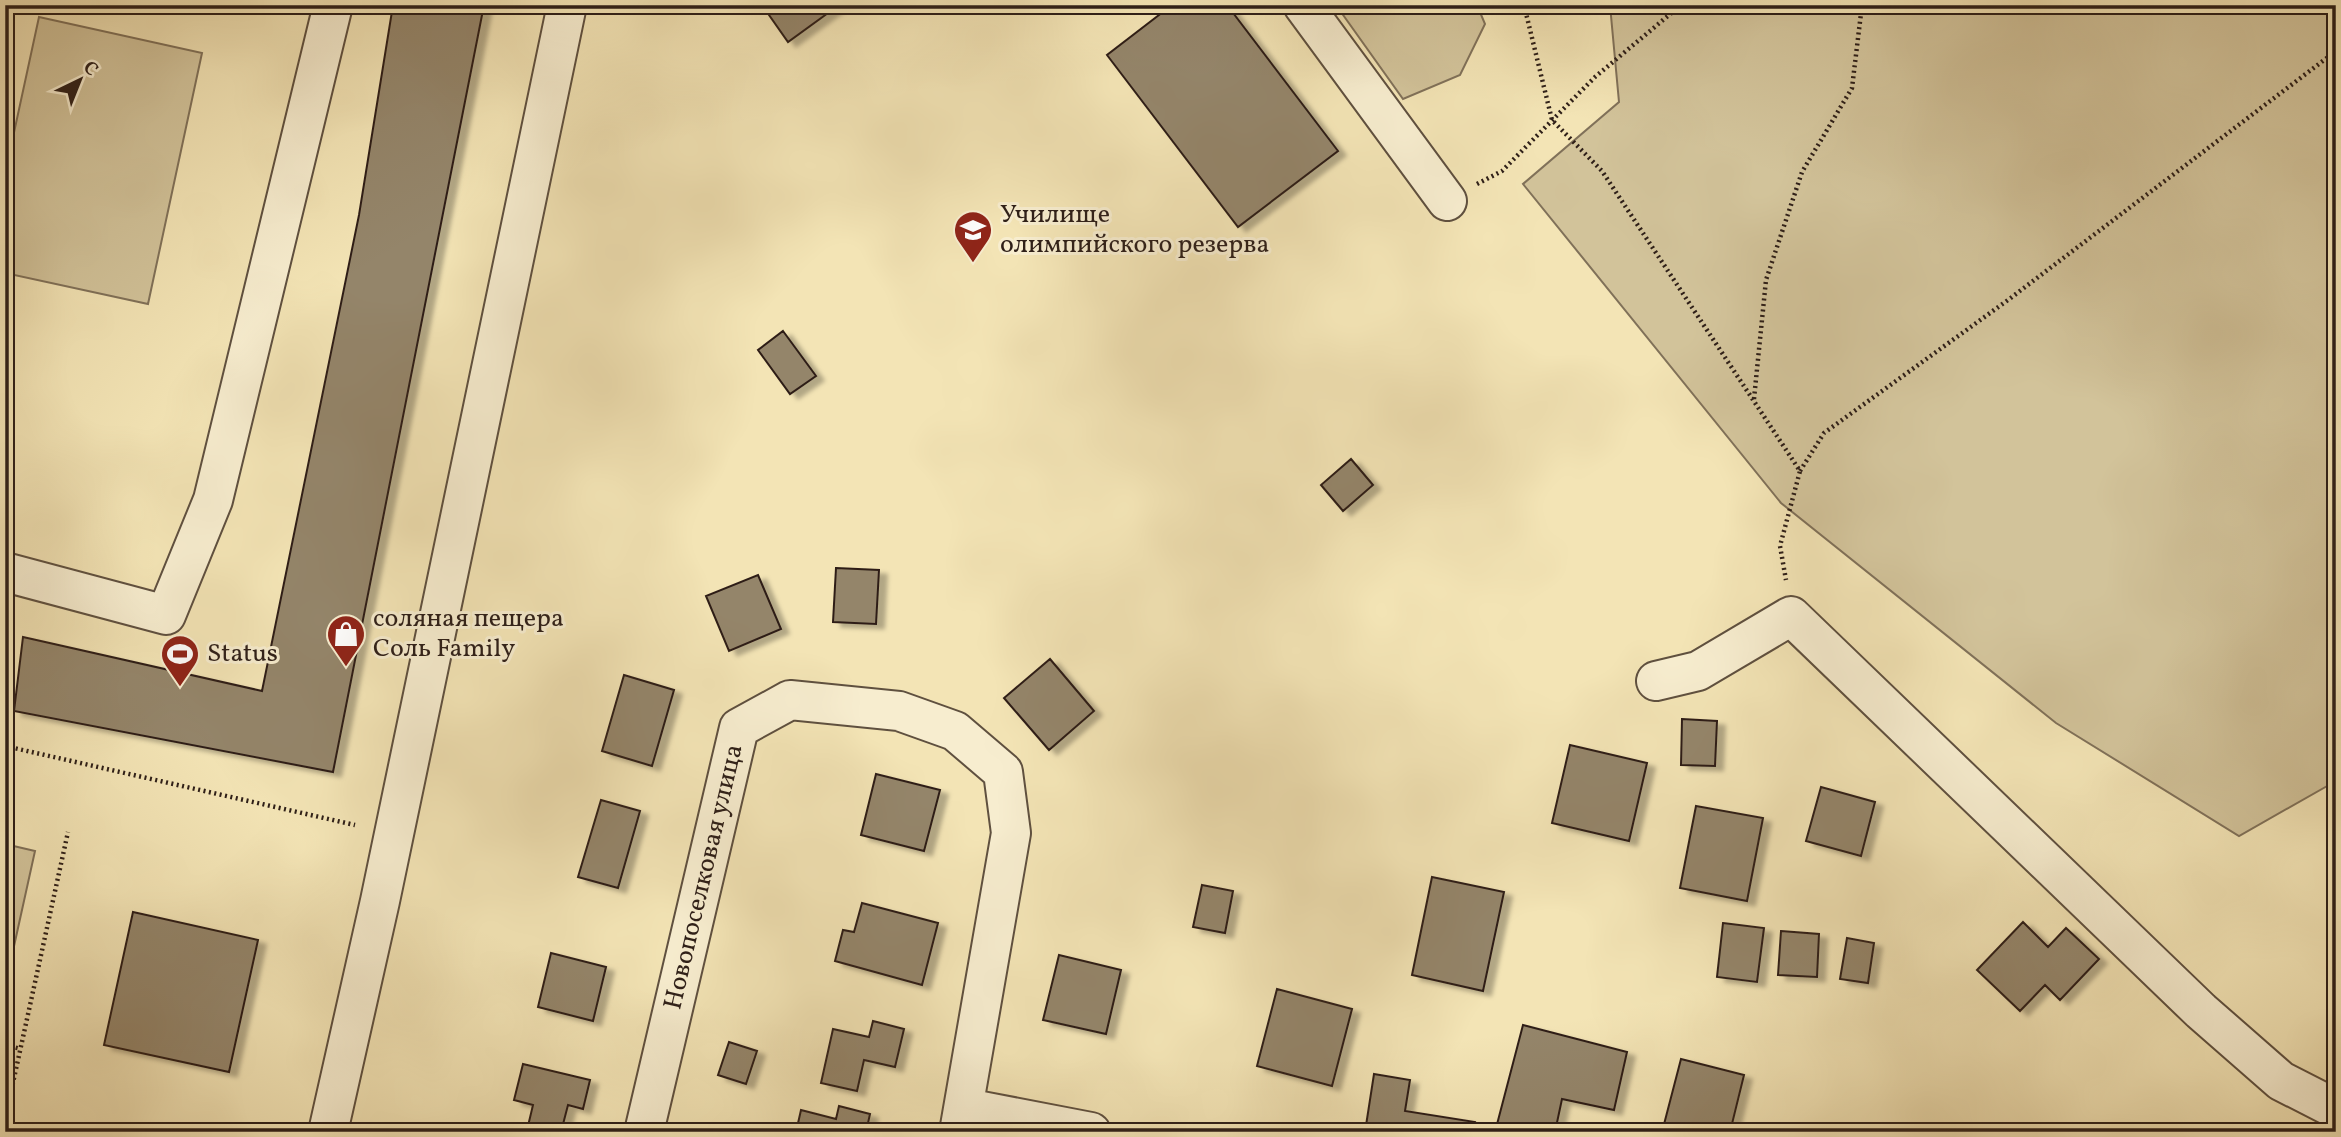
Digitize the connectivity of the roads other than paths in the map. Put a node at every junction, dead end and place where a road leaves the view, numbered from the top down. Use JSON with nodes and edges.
{"nodes":[{"id":1,"x":333,"y":5,"type":"edge"},
{"id":2,"x":568,"y":5,"type":"edge"},
{"id":3,"x":1303,"y":5,"type":"edge"},
{"id":4,"x":1447,"y":201,"type":"road end"},
{"id":5,"x":5,"y":572,"type":"edge"},
{"id":6,"x":1656,"y":681,"type":"dead end"},
{"id":7,"x":2336,"y":1110,"type":"edge"},
{"id":8,"x":963,"y":1120,"type":"edge"},
{"id":9,"x":327,"y":1132,"type":"edge"},
{"id":10,"x":644,"y":1132,"type":"edge"},
{"id":11,"x":1091,"y":1132,"type":"edge"}],
"edges":[{"from":1,"to":5,"type":"street"},
{"from":2,"to":9,"type":"street"},
{"from":3,"to":4,"type":"street"},
{"from":6,"to":7,"type":"street"},
{"from":8,"to":10,"type":"street","name":"Новопоселковая улица"},
{"from":8,"to":11,"type":"street"}]}
